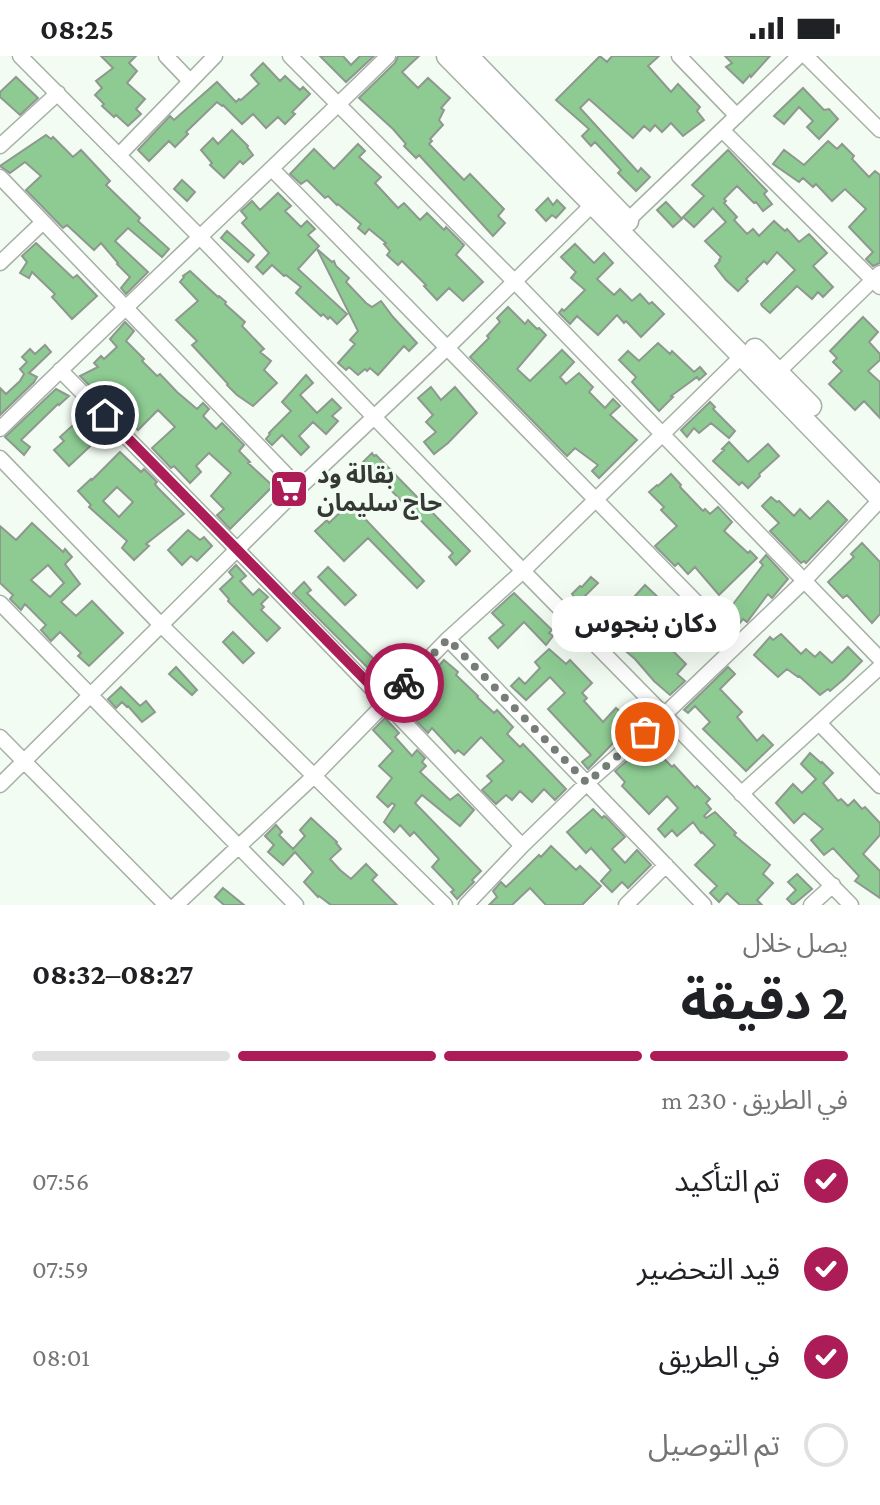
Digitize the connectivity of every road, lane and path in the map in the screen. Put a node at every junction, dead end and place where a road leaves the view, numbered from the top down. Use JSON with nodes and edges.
{"nodes":[{"id":1,"x":20,"y":56,"type":"edge"},
{"id":2,"x":166,"y":56,"type":"edge"},
{"id":3,"x":215,"y":56,"type":"edge"},
{"id":4,"x":290,"y":56,"type":"edge"},
{"id":5,"x":388,"y":56,"type":"edge"},
{"id":6,"x":447,"y":56,"type":"edge"},
{"id":7,"x":468,"y":56,"type":"edge"},
{"id":8,"x":679,"y":56,"type":"edge"},
{"id":9,"x":799,"y":56,"type":"edge"},
{"id":10,"x":806,"y":56,"type":"edge"},
{"id":11,"x":190,"y":81,"type":"junction"},
{"id":12,"x":491,"y":91,"type":"junction"},
{"id":13,"x":58,"y":93,"type":"junction"},
{"id":14,"x":338,"y":105,"type":"junction"},
{"id":15,"x":737,"y":116,"type":"junction"},
{"id":16,"x":878,"y":124,"type":"edge"},
{"id":17,"x":722,"y":130,"type":"junction"},
{"id":18,"x":0,"y":146,"type":"edge"},
{"id":19,"x":119,"y":155,"type":"junction"},
{"id":20,"x":272,"y":169,"type":"junction"},
{"id":21,"x":0,"y":177,"type":"edge"},
{"id":22,"x":592,"y":205,"type":"junction"},
{"id":23,"x":43,"y":222,"type":"junction"},
{"id":24,"x":623,"y":225,"type":"junction"},
{"id":25,"x":200,"y":237,"type":"junction"},
{"id":26,"x":0,"y":263,"type":"edge"},
{"id":27,"x":878,"y":280,"type":"edge"},
{"id":28,"x":515,"y":282,"type":"junction"},
{"id":29,"x":125,"y":307,"type":"junction"},
{"id":30,"x":448,"y":347,"type":"junction"},
{"id":31,"x":742,"y":356,"type":"junction"},
{"id":32,"x":60,"y":370,"type":"junction"},
{"id":33,"x":778,"y":372,"type":"junction"},
{"id":34,"x":374,"y":418,"type":"junction"},
{"id":35,"x":0,"y":429,"type":"edge"},
{"id":36,"x":661,"y":434,"type":"junction"},
{"id":37,"x":0,"y":458,"type":"edge"},
{"id":38,"x":880,"y":478,"type":"edge"},
{"id":39,"x":299,"y":488,"type":"junction"},
{"id":40,"x":595,"y":498,"type":"junction"},
{"id":41,"x":880,"y":499,"type":"edge"},
{"id":42,"x":238,"y":549,"type":"junction"},
{"id":43,"x":523,"y":571,"type":"junction"},
{"id":44,"x":804,"y":581,"type":"junction"},
{"id":45,"x":0,"y":603,"type":"edge"},
{"id":46,"x":161,"y":625,"type":"junction"},
{"id":47,"x":448,"y":639,"type":"junction"},
{"id":48,"x":737,"y":644,"type":"junction"},
{"id":49,"x":880,"y":659,"type":"edge"},
{"id":50,"x":880,"y":667,"type":"edge"},
{"id":51,"x":90,"y":695,"type":"junction"},
{"id":52,"x":386,"y":701,"type":"junction"},
{"id":53,"x":664,"y":715,"type":"junction"},
{"id":54,"x":819,"y":723,"type":"junction"},
{"id":55,"x":0,"y":737,"type":"edge"},
{"id":56,"x":24,"y":761,"type":"junction"},
{"id":57,"x":314,"y":776,"type":"junction"},
{"id":58,"x":587,"y":783,"type":"junction"},
{"id":59,"x":0,"y":785,"type":"edge"},
{"id":60,"x":880,"y":786,"type":"edge"},
{"id":61,"x":741,"y":794,"type":"junction"},
{"id":62,"x":238,"y":846,"type":"junction"},
{"id":63,"x":522,"y":846,"type":"junction"},
{"id":64,"x":666,"y":865,"type":"junction"},
{"id":65,"x":833,"y":885,"type":"junction"},
{"id":66,"x":166,"y":905,"type":"edge"},
{"id":67,"x":176,"y":905,"type":"edge"},
{"id":68,"x":296,"y":905,"type":"edge"},
{"id":69,"x":445,"y":905,"type":"edge"},
{"id":70,"x":466,"y":905,"type":"edge"},
{"id":71,"x":626,"y":905,"type":"edge"},
{"id":72,"x":704,"y":905,"type":"edge"},
{"id":73,"x":811,"y":905,"type":"edge"},
{"id":74,"x":851,"y":905,"type":"edge"}],
"edges":[{"from":1,"to":13,"type":"street"},
{"from":2,"to":11,"type":"street"},
{"from":3,"to":11,"type":"street"},
{"from":4,"to":14,"type":"street"},
{"from":5,"to":14,"type":"street"},
{"from":6,"to":12,"type":"main road"},
{"from":7,"to":12,"type":"main road"},
{"from":8,"to":15,"type":"street"},
{"from":9,"to":15,"type":"street"},
{"from":10,"to":16,"type":"street"},
{"from":11,"to":19,"type":"street"},
{"from":12,"to":22,"type":"main road"},
{"from":12,"to":24,"type":"main road"},
{"from":13,"to":18,"type":"street"},
{"from":13,"to":19,"type":"street"},
{"from":14,"to":20,"type":"street"},
{"from":14,"to":28,"type":"street"},
{"from":15,"to":17,"type":"street"},
{"from":17,"to":24,"type":"street"},
{"from":17,"to":27,"type":"street"},
{"from":19,"to":25,"type":"street"},
{"from":20,"to":25,"type":"street"},
{"from":20,"to":30,"type":"street"},
{"from":21,"to":23,"type":"street"},
{"from":22,"to":24,"type":"main road"},
{"from":22,"to":28,"type":"street"},
{"from":23,"to":26,"type":"street"},
{"from":23,"to":29,"type":"street"},
{"from":24,"to":31,"type":"main road"},
{"from":24,"to":33,"type":"main road"},
{"from":25,"to":29,"type":"street"},
{"from":25,"to":34,"type":"street"},
{"from":27,"to":33,"type":"street"},
{"from":28,"to":30,"type":"street"},
{"from":28,"to":36,"type":"street"},
{"from":29,"to":32,"type":"street"},
{"from":29,"to":39,"type":"street"},
{"from":30,"to":34,"type":"street"},
{"from":30,"to":40,"type":"street"},
{"from":31,"to":36,"type":"street"},
{"from":31,"to":41,"type":"main road"},
{"from":32,"to":35,"type":"street"},
{"from":32,"to":42,"type":"street"},
{"from":33,"to":38,"type":"main road"},
{"from":34,"to":39,"type":"street"},
{"from":34,"to":43,"type":"street"},
{"from":36,"to":40,"type":"street"},
{"from":36,"to":44,"type":"street"},
{"from":37,"to":46,"type":"street"},
{"from":39,"to":42,"type":"street"},
{"from":40,"to":43,"type":"street"},
{"from":40,"to":48,"type":"street"},
{"from":41,"to":44,"type":"street"},
{"from":42,"to":46,"type":"street"},
{"from":42,"to":52,"type":"street"},
{"from":43,"to":47,"type":"street"},
{"from":43,"to":53,"type":"street"},
{"from":44,"to":48,"type":"street"},
{"from":44,"to":49,"type":"street"},
{"from":45,"to":51,"type":"street"},
{"from":46,"to":51,"type":"street"},
{"from":46,"to":57,"type":"street"},
{"from":47,"to":52,"type":"street"},
{"from":47,"to":58,"type":"street"},
{"from":48,"to":53,"type":"street"},
{"from":50,"to":54,"type":"street"},
{"from":51,"to":56,"type":"street"},
{"from":51,"to":62,"type":"street"},
{"from":52,"to":57,"type":"street"},
{"from":52,"to":63,"type":"street"},
{"from":53,"to":58,"type":"street"},
{"from":53,"to":61,"type":"street"},
{"from":54,"to":60,"type":"street"},
{"from":54,"to":61,"type":"street"},
{"from":55,"to":56,"type":"street"},
{"from":56,"to":59,"type":"street"},
{"from":56,"to":66,"type":"street"},
{"from":57,"to":62,"type":"street"},
{"from":57,"to":69,"type":"street"},
{"from":58,"to":63,"type":"street"},
{"from":58,"to":64,"type":"street"},
{"from":61,"to":65,"type":"street"},
{"from":62,"to":67,"type":"street"},
{"from":62,"to":68,"type":"street"},
{"from":63,"to":70,"type":"street"},
{"from":64,"to":71,"type":"street"},
{"from":64,"to":72,"type":"street"},
{"from":65,"to":73,"type":"street"},
{"from":65,"to":74,"type":"street"}]}
